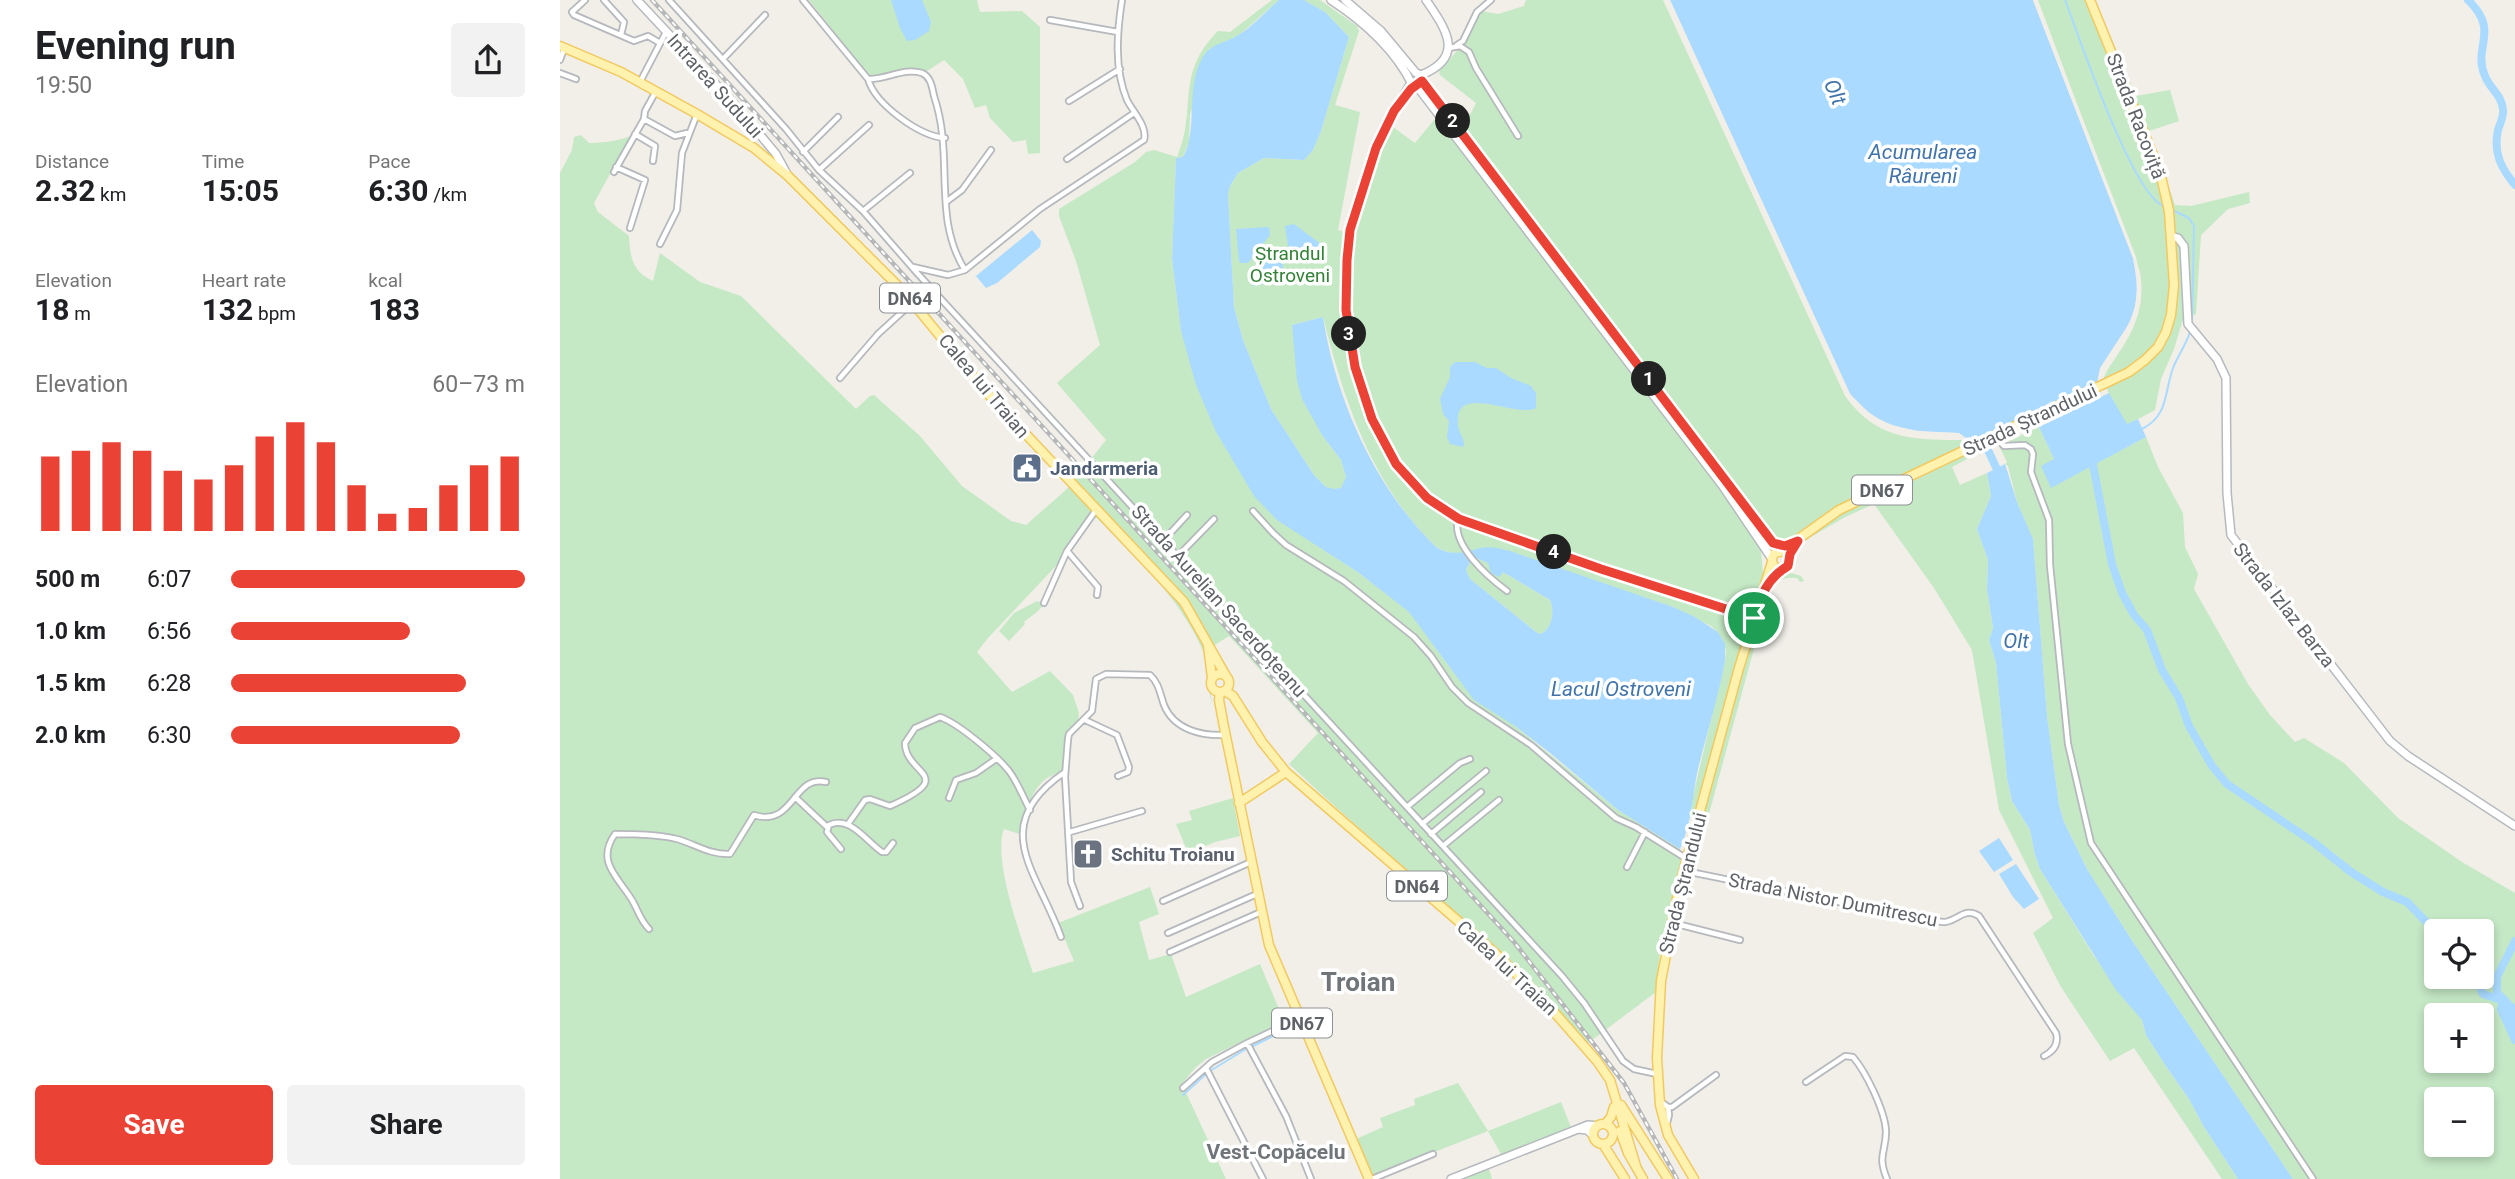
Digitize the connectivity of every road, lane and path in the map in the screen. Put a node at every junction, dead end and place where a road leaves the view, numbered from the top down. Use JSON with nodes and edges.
{"nodes":[{"id":1,"x":585,"y":0,"type":"edge"},
{"id":2,"x":604,"y":0,"type":"edge"},
{"id":3,"x":637,"y":0,"type":"edge"},
{"id":4,"x":669,"y":0,"type":"edge"},
{"id":5,"x":803,"y":0,"type":"edge"},
{"id":6,"x":1122,"y":0,"type":"edge"},
{"id":7,"x":1331,"y":0,"type":"edge"},
{"id":8,"x":1345,"y":0,"type":"edge"},
{"id":9,"x":1426,"y":0,"type":"edge"},
{"id":10,"x":1491,"y":0,"type":"edge"},
{"id":11,"x":2090,"y":0,"type":"edge"},
{"id":12,"x":765,"y":15,"type":"dead end"},
{"id":13,"x":1051,"y":20,"type":"dead end"},
{"id":14,"x":666,"y":31,"type":"junction"},
{"id":15,"x":1118,"y":32,"type":"junction"},
{"id":16,"x":621,"y":36,"type":"junction"},
{"id":17,"x":660,"y":43,"type":"junction"},
{"id":18,"x":562,"y":47,"type":"edge"},
{"id":19,"x":1449,"y":48,"type":"junction"},
{"id":20,"x":723,"y":59,"type":"junction"},
{"id":21,"x":560,"y":60,"type":"edge"},
{"id":22,"x":1120,"y":69,"type":"junction"},
{"id":23,"x":560,"y":73,"type":"edge"},
{"id":24,"x":576,"y":79,"type":"dead end"},
{"id":25,"x":869,"y":79,"type":"junction"},
{"id":26,"x":1417,"y":80,"type":"junction"},
{"id":27,"x":639,"y":82,"type":"junction"},
{"id":28,"x":656,"y":91,"type":"junction"},
{"id":29,"x":1069,"y":101,"type":"dead end"},
{"id":30,"x":1134,"y":113,"type":"junction"},
{"id":31,"x":697,"y":114,"type":"junction"},
{"id":32,"x":838,"y":117,"type":"dead end"},
{"id":33,"x":644,"y":119,"type":"junction"},
{"id":34,"x":869,"y":125,"type":"dead end"},
{"id":35,"x":688,"y":133,"type":"junction"},
{"id":36,"x":635,"y":134,"type":"junction"},
{"id":37,"x":1518,"y":136,"type":"dead end"},
{"id":38,"x":945,"y":138,"type":"junction"},
{"id":39,"x":991,"y":150,"type":"dead end"},
{"id":40,"x":803,"y":152,"type":"junction"},
{"id":41,"x":1067,"y":159,"type":"dead end"},
{"id":42,"x":653,"y":161,"type":"dead end"},
{"id":43,"x":819,"y":170,"type":"junction"},
{"id":44,"x":910,"y":173,"type":"dead end"},
{"id":45,"x":788,"y":176,"type":"junction"},
{"id":46,"x":946,"y":202,"type":"junction"},
{"id":47,"x":863,"y":211,"type":"junction"},
{"id":48,"x":630,"y":228,"type":"dead end"},
{"id":49,"x":2171,"y":236,"type":"junction"},
{"id":50,"x":660,"y":244,"type":"dead end"},
{"id":51,"x":912,"y":267,"type":"junction"},
{"id":52,"x":965,"y":270,"type":"junction"},
{"id":53,"x":914,"y":302,"type":"junction"},
{"id":54,"x":840,"y":378,"type":"dead end"},
{"id":55,"x":1997,"y":440,"type":"junction"},
{"id":56,"x":1096,"y":510,"type":"junction"},
{"id":57,"x":1253,"y":511,"type":"dead end"},
{"id":58,"x":1187,"y":515,"type":"dead end"},
{"id":59,"x":1214,"y":519,"type":"dead end"},
{"id":60,"x":1459,"y":519,"type":"junction"},
{"id":61,"x":1163,"y":541,"type":"junction"},
{"id":62,"x":1794,"y":543,"type":"junction"},
{"id":63,"x":1770,"y":546,"type":"junction"},
{"id":64,"x":1067,"y":551,"type":"junction"},
{"id":65,"x":1780,"y":552,"type":"junction"},
{"id":66,"x":1177,"y":557,"type":"junction"},
{"id":67,"x":1789,"y":558,"type":"junction"},
{"id":68,"x":1772,"y":560,"type":"junction"},
{"id":69,"x":1783,"y":569,"type":"junction"},
{"id":70,"x":1769,"y":573,"type":"junction"},
{"id":71,"x":1765,"y":587,"type":"junction"},
{"id":72,"x":1507,"y":591,"type":"dead end"},
{"id":73,"x":1097,"y":595,"type":"dead end"},
{"id":74,"x":1044,"y":604,"type":"dead end"},
{"id":75,"x":1754,"y":618,"type":"junction"},
{"id":76,"x":1208,"y":643,"type":"junction"},
{"id":77,"x":1212,"y":678,"type":"junction"},
{"id":78,"x":1227,"y":678,"type":"junction"},
{"id":79,"x":1219,"y":691,"type":"junction"},
{"id":80,"x":1245,"y":713,"type":"junction"},
{"id":81,"x":1084,"y":720,"type":"junction"},
{"id":82,"x":1225,"y":731,"type":"junction"},
{"id":83,"x":996,"y":759,"type":"junction"},
{"id":84,"x":1470,"y":759,"type":"dead end"},
{"id":85,"x":1066,"y":771,"type":"junction"},
{"id":86,"x":1486,"y":771,"type":"dead end"},
{"id":87,"x":1286,"y":772,"type":"junction"},
{"id":88,"x":1118,"y":776,"type":"dead end"},
{"id":89,"x":826,"y":782,"type":"dead end"},
{"id":90,"x":1481,"y":792,"type":"dead end"},
{"id":91,"x":795,"y":797,"type":"junction"},
{"id":92,"x":949,"y":798,"type":"dead end"},
{"id":93,"x":1499,"y":800,"type":"dead end"},
{"id":94,"x":1239,"y":803,"type":"junction"},
{"id":95,"x":1407,"y":807,"type":"junction"},
{"id":96,"x":1030,"y":810,"type":"junction"},
{"id":97,"x":1142,"y":811,"type":"dead end"},
{"id":98,"x":848,"y":824,"type":"junction"},
{"id":99,"x":1422,"y":824,"type":"junction"},
{"id":100,"x":2515,"y":826,"type":"edge"},
{"id":101,"x":827,"y":827,"type":"junction"},
{"id":102,"x":1070,"y":831,"type":"junction"},
{"id":103,"x":1645,"y":832,"type":"junction"},
{"id":104,"x":1431,"y":834,"type":"junction"},
{"id":105,"x":893,"y":843,"type":"dead end"},
{"id":106,"x":1443,"y":846,"type":"junction"},
{"id":107,"x":841,"y":849,"type":"dead end"},
{"id":108,"x":1688,"y":859,"type":"junction"},
{"id":109,"x":1251,"y":862,"type":"junction"},
{"id":110,"x":1627,"y":867,"type":"dead end"},
{"id":111,"x":1684,"y":870,"type":"junction"},
{"id":112,"x":1257,"y":894,"type":"junction"},
{"id":113,"x":1163,"y":901,"type":"dead end"},
{"id":114,"x":1080,"y":906,"type":"dead end"},
{"id":115,"x":1261,"y":912,"type":"junction"},
{"id":116,"x":1671,"y":923,"type":"junction"},
{"id":117,"x":649,"y":929,"type":"dead end"},
{"id":118,"x":1168,"y":933,"type":"dead end"},
{"id":119,"x":1061,"y":937,"type":"dead end"},
{"id":120,"x":1740,"y":940,"type":"dead end"},
{"id":121,"x":1170,"y":952,"type":"dead end"},
{"id":122,"x":1300,"y":1018,"type":"junction"},
{"id":123,"x":1247,"y":1043,"type":"junction"},
{"id":124,"x":1587,"y":1051,"type":"junction"},
{"id":125,"x":2044,"y":1056,"type":"dead end"},
{"id":126,"x":1206,"y":1068,"type":"junction"},
{"id":127,"x":1658,"y":1074,"type":"junction"},
{"id":128,"x":1716,"y":1074,"type":"dead end"},
{"id":129,"x":1806,"y":1082,"type":"dead end"},
{"id":130,"x":1183,"y":1088,"type":"dead end"},
{"id":131,"x":1616,"y":1096,"type":"junction"},
{"id":132,"x":1659,"y":1100,"type":"junction"},
{"id":133,"x":1614,"y":1107,"type":"junction"},
{"id":134,"x":1668,"y":1107,"type":"junction"},
{"id":135,"x":1601,"y":1125,"type":"junction"},
{"id":136,"x":1666,"y":1128,"type":"junction"},
{"id":137,"x":1578,"y":1129,"type":"junction"},
{"id":138,"x":1594,"y":1135,"type":"junction"},
{"id":139,"x":1640,"y":1135,"type":"junction"},
{"id":140,"x":1607,"y":1142,"type":"junction"},
{"id":141,"x":1627,"y":1143,"type":"junction"},
{"id":142,"x":1433,"y":1154,"type":"dead end"},
{"id":143,"x":1263,"y":1179,"type":"edge"},
{"id":144,"x":1311,"y":1179,"type":"edge"},
{"id":145,"x":1371,"y":1179,"type":"edge"},
{"id":146,"x":1451,"y":1179,"type":"edge"},
{"id":147,"x":1625,"y":1179,"type":"edge"},
{"id":148,"x":1643,"y":1179,"type":"edge"},
{"id":149,"x":1668,"y":1179,"type":"edge"},
{"id":150,"x":1694,"y":1179,"type":"edge"},
{"id":151,"x":1887,"y":1179,"type":"edge"},
{"id":152,"x":2313,"y":1179,"type":"edge"}],
"edges":[{"from":1,"to":16,"type":"street"},
{"from":2,"to":16,"type":"street"},
{"from":3,"to":14,"type":"main road","name":"Intrarea Sudului"},
{"from":4,"to":20,"type":"street","name":"Strada Aurelian Sacerdoțeanu"},
{"from":5,"to":25,"type":"street"},
{"from":6,"to":15,"type":"street"},
{"from":7,"to":26,"type":"main road"},
{"from":8,"to":26,"type":"main road"},
{"from":9,"to":19,"type":"main road"},
{"from":10,"to":19,"type":"street"},
{"from":11,"to":49,"type":"main road","name":"Strada Racoviță","number":"DN67"},
{"from":12,"to":20,"type":"street"},
{"from":13,"to":15,"type":"street"},
{"from":14,"to":17,"type":"street"},
{"from":14,"to":45,"type":"main road","name":"Intrarea Sudului"},
{"from":15,"to":22,"type":"street"},
{"from":16,"to":17,"type":"street"},
{"from":17,"to":27,"type":"street"},
{"from":18,"to":21,"type":"street"},
{"from":18,"to":27,"type":"main road","name":"Calea lui Traian","number":"DN64"},
{"from":19,"to":26,"type":"main road"},
{"from":19,"to":37,"type":"street"},
{"from":20,"to":40,"type":"street","name":"Strada Aurelian Sacerdoțeanu"},
{"from":22,"to":29,"type":"street"},
{"from":22,"to":30,"type":"street"},
{"from":23,"to":24,"type":"street"},
{"from":25,"to":38,"type":"street"},
{"from":25,"to":38,"type":"street"},
{"from":26,"to":60,"type":"main road"},
{"from":26,"to":63,"type":"main road"},
{"from":27,"to":28,"type":"main road","name":"Calea lui Traian","number":"DN64"},
{"from":28,"to":31,"type":"main road","name":"Calea lui Traian","number":"DN64"},
{"from":28,"to":33,"type":"street"},
{"from":30,"to":41,"type":"street"},
{"from":30,"to":52,"type":"street"},
{"from":31,"to":35,"type":"street"},
{"from":31,"to":45,"type":"main road","name":"Calea lui Traian","number":"DN64"},
{"from":32,"to":40,"type":"street"},
{"from":33,"to":35,"type":"street"},
{"from":33,"to":36,"type":"street"},
{"from":34,"to":43,"type":"street"},
{"from":35,"to":50,"type":"street"},
{"from":36,"to":42,"type":"street"},
{"from":36,"to":48,"type":"street"},
{"from":38,"to":46,"type":"street"},
{"from":39,"to":46,"type":"street"},
{"from":40,"to":43,"type":"street","name":"Strada Aurelian Sacerdoțeanu"},
{"from":43,"to":47,"type":"street","name":"Strada Aurelian Sacerdoțeanu"},
{"from":44,"to":47,"type":"street"},
{"from":45,"to":53,"type":"main road","name":"Calea lui Traian","number":"DN64"},
{"from":46,"to":52,"type":"street"},
{"from":47,"to":51,"type":"street","name":"Strada Aurelian Sacerdoțeanu"},
{"from":49,"to":55,"type":"main road","name":"Strada Ștrandului","number":"DN67"},
{"from":49,"to":100,"type":"main road","name":"Strada Izlaz Barza"},
{"from":51,"to":52,"type":"street"},
{"from":51,"to":61,"type":"street","name":"Strada Aurelian Sacerdoțeanu"},
{"from":53,"to":54,"type":"street"},
{"from":53,"to":56,"type":"main road","name":"Calea lui Traian","number":"DN64"},
{"from":55,"to":62,"type":"main road","name":"Strada Ștrandului","number":"DN67"},
{"from":55,"to":152,"type":"street"},
{"from":56,"to":64,"type":"street"},
{"from":56,"to":76,"type":"main road","name":"Calea lui Traian","number":"DN64"},
{"from":57,"to":103,"type":"street"},
{"from":58,"to":61,"type":"street"},
{"from":59,"to":66,"type":"street"},
{"from":60,"to":72,"type":"street"},
{"from":60,"to":75,"type":"main road"},
{"from":61,"to":66,"type":"street","name":"Strada Aurelian Sacerdoțeanu"},
{"from":62,"to":63,"type":"main road"},
{"from":62,"to":65,"type":"main road","name":"Strada Ștrandului","number":"DN67"},
{"from":62,"to":67,"type":"main road","name":"Strada Ștrandului","number":"DN67"},
{"from":63,"to":65,"type":"main road"},
{"from":63,"to":68,"type":"main road"},
{"from":63,"to":70,"type":"main road"},
{"from":64,"to":73,"type":"street"},
{"from":64,"to":74,"type":"street"},
{"from":65,"to":67,"type":"main road"},
{"from":65,"to":68,"type":"main road","name":"Strada Ștrandului","number":"DN67"},
{"from":66,"to":95,"type":"street","name":"Strada Aurelian Sacerdoțeanu"},
{"from":67,"to":69,"type":"main road","name":"Strada Ștrandului","number":"DN67"},
{"from":68,"to":69,"type":"main road"},
{"from":68,"to":70,"type":"main road","name":"Strada Ștrandului","number":"DN67"},
{"from":69,"to":71,"type":"main road","name":"Strada Ștrandului","number":"DN67"},
{"from":70,"to":71,"type":"main road","name":"Strada Ștrandului","number":"DN67"},
{"from":71,"to":75,"type":"main road","name":"Strada Ștrandului","number":"DN67"},
{"from":75,"to":108,"type":"main road","name":"Strada Ștrandului","number":"DN67"},
{"from":76,"to":77,"type":"main road","name":"Calea lui Traian","number":"DN64"},
{"from":76,"to":78,"type":"main road","name":"Calea lui Traian","number":"DN64"},
{"from":77,"to":78,"type":"main road"},
{"from":77,"to":79,"type":"main road","name":"Calea lui Traian"},
{"from":78,"to":79,"type":"main road"},
{"from":78,"to":80,"type":"main road","name":"Calea lui Traian","number":"DN64"},
{"from":79,"to":80,"type":"main road","name":"Calea lui Traian","number":"DN64"},
{"from":79,"to":82,"type":"main road","number":"DN67"},
{"from":80,"to":87,"type":"main road","name":"Calea lui Traian","number":"DN64"},
{"from":81,"to":82,"type":"street"},
{"from":81,"to":85,"type":"street"},
{"from":81,"to":88,"type":"street"},
{"from":82,"to":94,"type":"main road","number":"DN67"},
{"from":83,"to":92,"type":"street"},
{"from":83,"to":96,"type":"street"},
{"from":83,"to":98,"type":"street"},
{"from":84,"to":95,"type":"street"},
{"from":85,"to":96,"type":"street"},
{"from":85,"to":102,"type":"street"},
{"from":86,"to":99,"type":"street"},
{"from":87,"to":94,"type":"main road"},
{"from":87,"to":124,"type":"main road","name":"Calea lui Traian","number":"DN64"},
{"from":89,"to":91,"type":"street"},
{"from":90,"to":104,"type":"street"},
{"from":91,"to":101,"type":"street"},
{"from":91,"to":117,"type":"street"},
{"from":93,"to":106,"type":"street"},
{"from":94,"to":109,"type":"main road","number":"DN67"},
{"from":95,"to":99,"type":"street","name":"Strada Aurelian Sacerdoțeanu"},
{"from":96,"to":119,"type":"street"},
{"from":97,"to":102,"type":"street"},
{"from":98,"to":101,"type":"street"},
{"from":98,"to":105,"type":"street"},
{"from":99,"to":104,"type":"street","name":"Strada Aurelian Sacerdoțeanu"},
{"from":101,"to":107,"type":"street"},
{"from":102,"to":114,"type":"street"},
{"from":103,"to":108,"type":"street"},
{"from":103,"to":110,"type":"street"},
{"from":104,"to":106,"type":"street","name":"Strada Aurelian Sacerdoțeanu"},
{"from":106,"to":127,"type":"street","name":"Strada Aurelian Sacerdoțeanu"},
{"from":108,"to":111,"type":"main road","name":"Strada Ștrandului","number":"DN67"},
{"from":109,"to":112,"type":"main road","number":"DN67"},
{"from":109,"to":113,"type":"street"},
{"from":111,"to":116,"type":"main road","name":"Strada Ștrandului","number":"DN67"},
{"from":111,"to":125,"type":"street","name":"Strada Nistor Dumitrescu"},
{"from":112,"to":115,"type":"main road","number":"DN67"},
{"from":112,"to":118,"type":"street"},
{"from":115,"to":121,"type":"street"},
{"from":115,"to":122,"type":"main road","number":"DN67"},
{"from":116,"to":120,"type":"street"},
{"from":116,"to":127,"type":"main road","name":"Strada Ștrandului","number":"DN67"},
{"from":122,"to":123,"type":"street"},
{"from":122,"to":145,"type":"main road","number":"DN67"},
{"from":123,"to":126,"type":"street"},
{"from":123,"to":144,"type":"street"},
{"from":124,"to":131,"type":"main road","name":"Calea lui Traian","number":"DN64"},
{"from":124,"to":133,"type":"main road","name":"Calea lui Traian","number":"DN64"},
{"from":126,"to":130,"type":"street"},
{"from":126,"to":143,"type":"street"},
{"from":127,"to":132,"type":"main road","name":"Strada Ștrandului","number":"DN67"},
{"from":128,"to":134,"type":"street"},
{"from":129,"to":151,"type":"street"},
{"from":131,"to":139,"type":"main road"},
{"from":131,"to":141,"type":"main road","name":"Calea lui Traian","number":"DN64"},
{"from":132,"to":134,"type":"street"},
{"from":132,"to":136,"type":"main road","name":"Strada Ștrandului","number":"DN67"},
{"from":133,"to":135,"type":"main road"},
{"from":133,"to":141,"type":"main road","name":"Calea lui Traian","number":"DN64"},
{"from":134,"to":136,"type":"street"},
{"from":135,"to":137,"type":"main road"},
{"from":135,"to":138,"type":"main road"},
{"from":135,"to":140,"type":"main road"},
{"from":136,"to":150,"type":"main road","name":"Strada Ștrandului","number":"DN67"},
{"from":137,"to":138,"type":"main road"},
{"from":137,"to":146,"type":"main road"},
{"from":138,"to":140,"type":"main road"},
{"from":139,"to":141,"type":"main road"},
{"from":139,"to":149,"type":"main road"},
{"from":140,"to":141,"type":"main road"},
{"from":140,"to":147,"type":"main road"},
{"from":141,"to":148,"type":"main road","name":"Calea lui Traian","number":"DN64"},
{"from":142,"to":145,"type":"street"}]}
